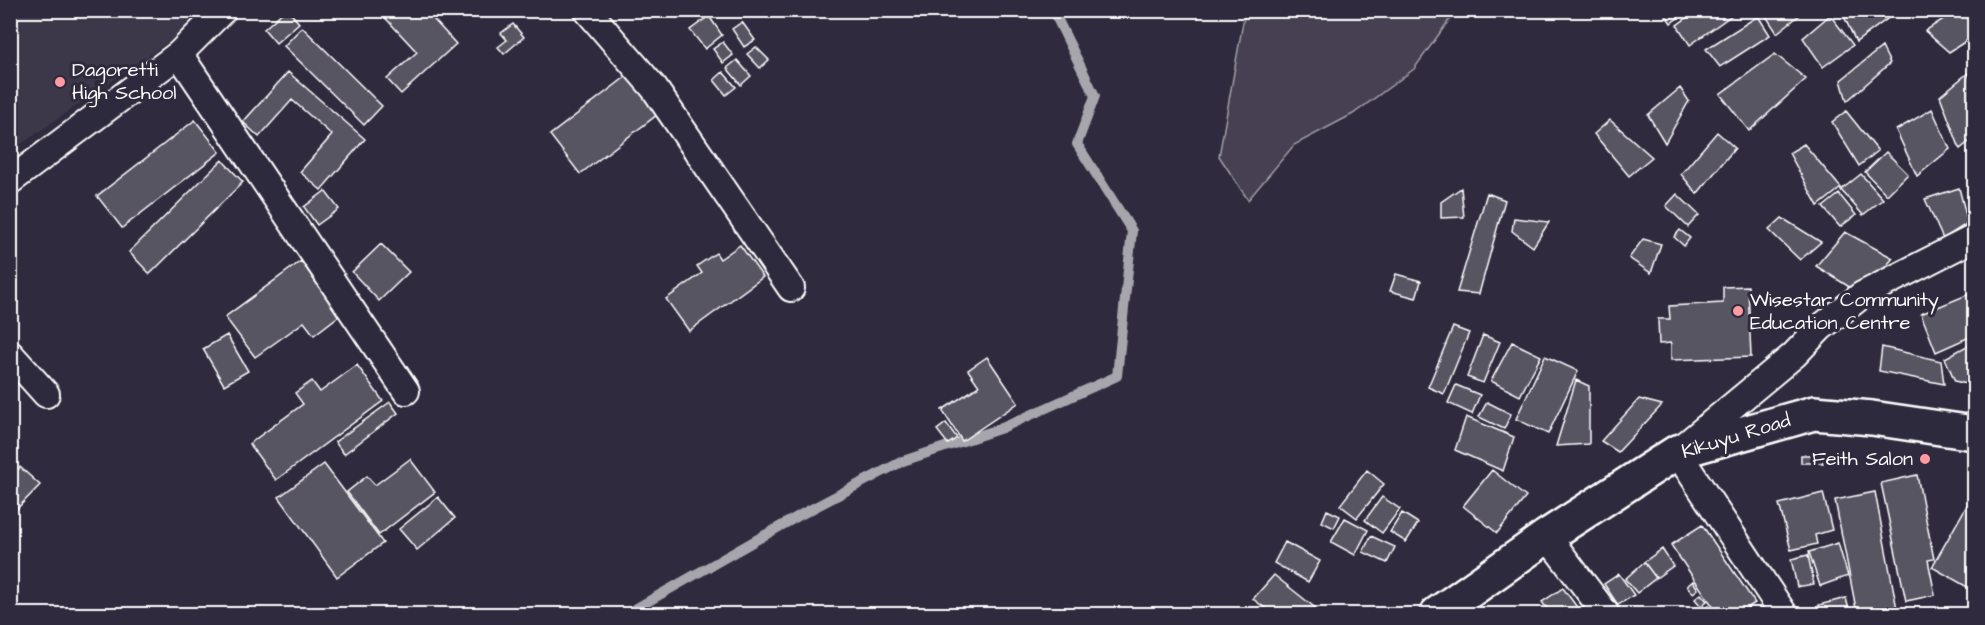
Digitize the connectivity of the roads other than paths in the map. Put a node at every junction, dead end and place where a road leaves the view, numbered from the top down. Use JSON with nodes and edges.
{"nodes":[{"id":1,"x":223,"y":10,"type":"edge"},
{"id":2,"x":587,"y":10,"type":"edge"},
{"id":3,"x":179,"y":54,"type":"junction"},
{"id":4,"x":10,"y":181,"type":"edge"},
{"id":5,"x":1974,"y":238,"type":"edge"},
{"id":6,"x":791,"y":288,"type":"dead end"},
{"id":7,"x":10,"y":354,"type":"edge"},
{"id":8,"x":406,"y":391,"type":"dead end"},
{"id":9,"x":46,"y":394,"type":"dead end"},
{"id":10,"x":1974,"y":433,"type":"edge"},
{"id":11,"x":1677,"y":452,"type":"junction"},
{"id":12,"x":1547,"y":536,"type":"junction"},
{"id":13,"x":1437,"y":615,"type":"edge"},
{"id":14,"x":1606,"y":615,"type":"edge"},
{"id":15,"x":1784,"y":615,"type":"edge"}],
"edges":[{"from":1,"to":3,"type":"street"},
{"from":2,"to":6,"type":"street"},
{"from":3,"to":4,"type":"street"},
{"from":3,"to":8,"type":"street"},
{"from":5,"to":11,"type":"street"},
{"from":7,"to":9,"type":"street"},
{"from":10,"to":11,"type":"main road","name":"Kikuyu Road"},
{"from":11,"to":12,"type":"main road","name":"Kikuyu Road"},
{"from":11,"to":15,"type":"street"},
{"from":12,"to":13,"type":"main road","name":"Kikuyu Road"},
{"from":12,"to":14,"type":"street"}]}
